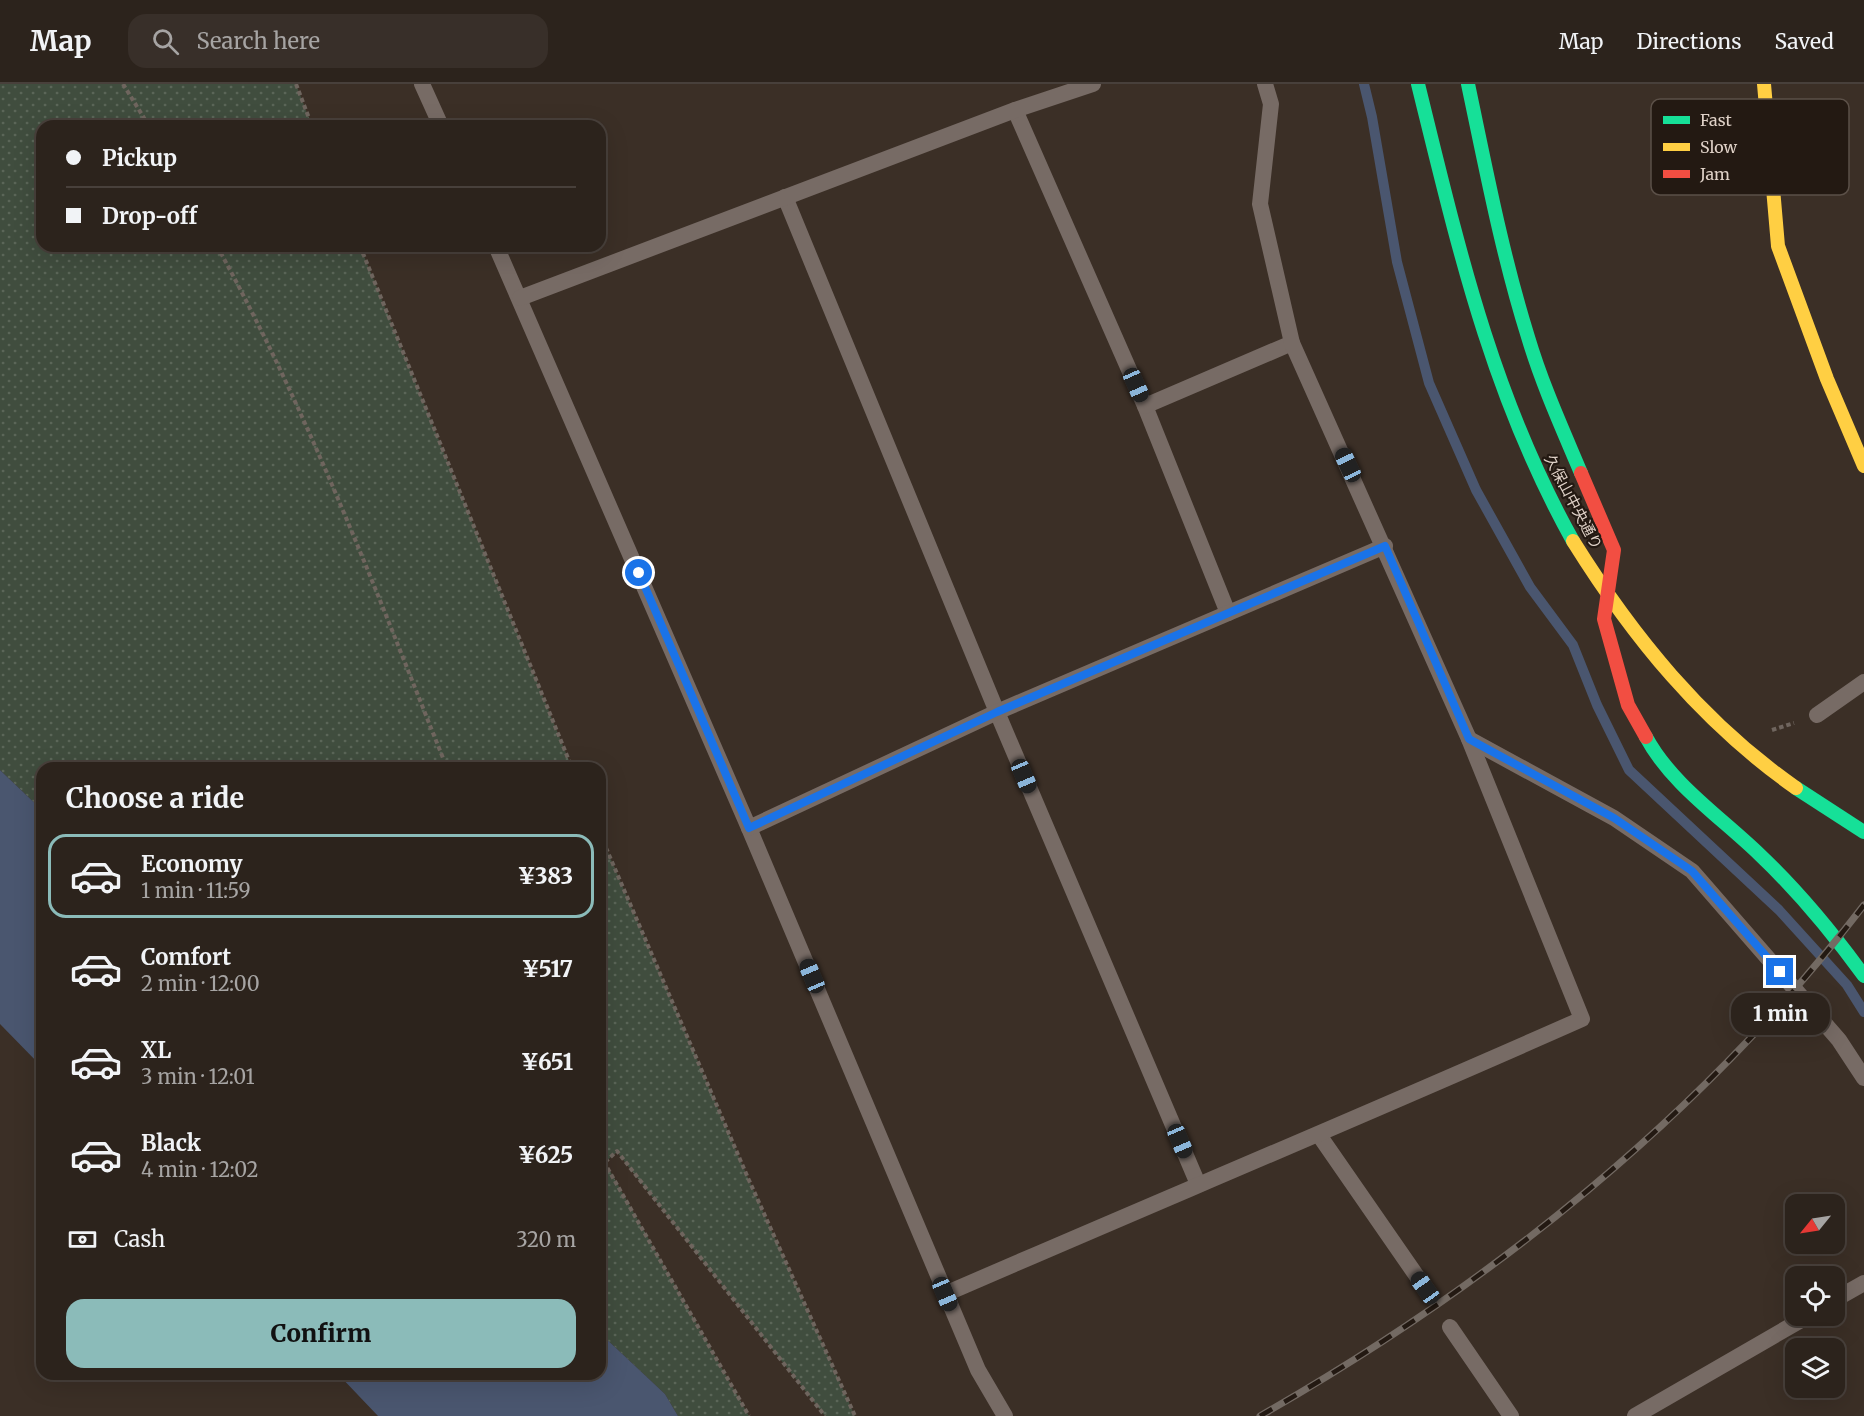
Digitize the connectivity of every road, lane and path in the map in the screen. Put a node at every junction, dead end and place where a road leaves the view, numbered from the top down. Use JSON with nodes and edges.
{"nodes":[{"id":1,"x":123,"y":84,"type":"edge"},
{"id":2,"x":296,"y":84,"type":"edge"},
{"id":3,"x":422,"y":84,"type":"edge"},
{"id":4,"x":1093,"y":84,"type":"edge"},
{"id":5,"x":1266,"y":84,"type":"edge"},
{"id":6,"x":1418,"y":84,"type":"edge"},
{"id":7,"x":1468,"y":84,"type":"edge"},
{"id":8,"x":1764,"y":84,"type":"edge"},
{"id":9,"x":1765,"y":99,"type":"edge"},
{"id":10,"x":1015,"y":110,"type":"junction"},
{"id":11,"x":145,"y":120,"type":"edge"},
{"id":12,"x":310,"y":120,"type":"edge"},
{"id":13,"x":438,"y":120,"type":"edge"},
{"id":14,"x":1774,"y":195,"type":"edge"},
{"id":15,"x":785,"y":197,"type":"junction"},
{"id":16,"x":220,"y":252,"type":"edge"},
{"id":17,"x":362,"y":252,"type":"edge"},
{"id":18,"x":499,"y":252,"type":"edge"},
{"id":19,"x":520,"y":298,"type":"junction"},
{"id":20,"x":1292,"y":343,"type":"junction"},
{"id":21,"x":1145,"y":406,"type":"junction"},
{"id":22,"x":1864,"y":466,"type":"edge"},
{"id":23,"x":1385,"y":546,"type":"junction"},
{"id":24,"x":1228,"y":613,"type":"junction"},
{"id":25,"x":1864,"y":682,"type":"edge"},
{"id":26,"x":997,"y":712,"type":"junction"},
{"id":27,"x":1817,"y":715,"type":"dead end"},
{"id":28,"x":1469,"y":739,"type":"junction"},
{"id":29,"x":445,"y":762,"type":"edge"},
{"id":30,"x":570,"y":762,"type":"edge"},
{"id":31,"x":749,"y":828,"type":"junction"},
{"id":32,"x":1864,"y":832,"type":"edge"},
{"id":33,"x":606,"y":848,"type":"edge"},
{"id":34,"x":1864,"y":976,"type":"edge"},
{"id":35,"x":1864,"y":1078,"type":"edge"},
{"id":36,"x":1319,"y":1135,"type":"junction"},
{"id":37,"x":606,"y":1161,"type":"edge"},
{"id":38,"x":606,"y":1164,"type":"edge"},
{"id":39,"x":1198,"y":1184,"type":"junction"},
{"id":40,"x":1864,"y":1283,"type":"edge"},
{"id":41,"x":1425,"y":1288,"type":"dead end"},
{"id":42,"x":945,"y":1294,"type":"junction"},
{"id":43,"x":1845,"y":1294,"type":"edge"},
{"id":44,"x":1791,"y":1326,"type":"edge"},
{"id":45,"x":1450,"y":1327,"type":"dead end"},
{"id":46,"x":749,"y":1416,"type":"edge"},
{"id":47,"x":825,"y":1416,"type":"edge"},
{"id":48,"x":855,"y":1416,"type":"edge"},
{"id":49,"x":1005,"y":1416,"type":"edge"},
{"id":50,"x":1511,"y":1416,"type":"edge"},
{"id":51,"x":1635,"y":1416,"type":"edge"}],
"edges":[{"from":1,"to":11,"type":"path"},
{"from":2,"to":12,"type":"path"},
{"from":3,"to":13,"type":"lane"},
{"from":4,"to":10,"type":"lane"},
{"from":5,"to":20,"type":"lane"},
{"from":6,"to":32,"type":"street","name":"久保山中央通り"},
{"from":7,"to":34,"type":"street"},
{"from":8,"to":9,"type":"street"},
{"from":10,"to":15,"type":"lane"},
{"from":10,"to":21,"type":"lane"},
{"from":14,"to":22,"type":"street"},
{"from":15,"to":19,"type":"lane"},
{"from":15,"to":26,"type":"lane"},
{"from":16,"to":29,"type":"path"},
{"from":17,"to":30,"type":"path"},
{"from":18,"to":19,"type":"lane"},
{"from":19,"to":31,"type":"lane"},
{"from":20,"to":21,"type":"lane"},
{"from":20,"to":23,"type":"lane"},
{"from":21,"to":24,"type":"lane"},
{"from":23,"to":24,"type":"lane"},
{"from":23,"to":28,"type":"lane"},
{"from":24,"to":26,"type":"lane"},
{"from":25,"to":27,"type":"lane"},
{"from":26,"to":31,"type":"lane"},
{"from":26,"to":39,"type":"lane"},
{"from":28,"to":35,"type":"lane"},
{"from":28,"to":36,"type":"lane"},
{"from":31,"to":42,"type":"lane"},
{"from":33,"to":48,"type":"path"},
{"from":36,"to":39,"type":"lane"},
{"from":36,"to":41,"type":"lane"},
{"from":37,"to":47,"type":"path"},
{"from":38,"to":46,"type":"path"},
{"from":39,"to":42,"type":"lane"},
{"from":40,"to":43,"type":"lane"},
{"from":42,"to":49,"type":"lane"},
{"from":44,"to":51,"type":"lane"},
{"from":45,"to":50,"type":"lane"}]}
